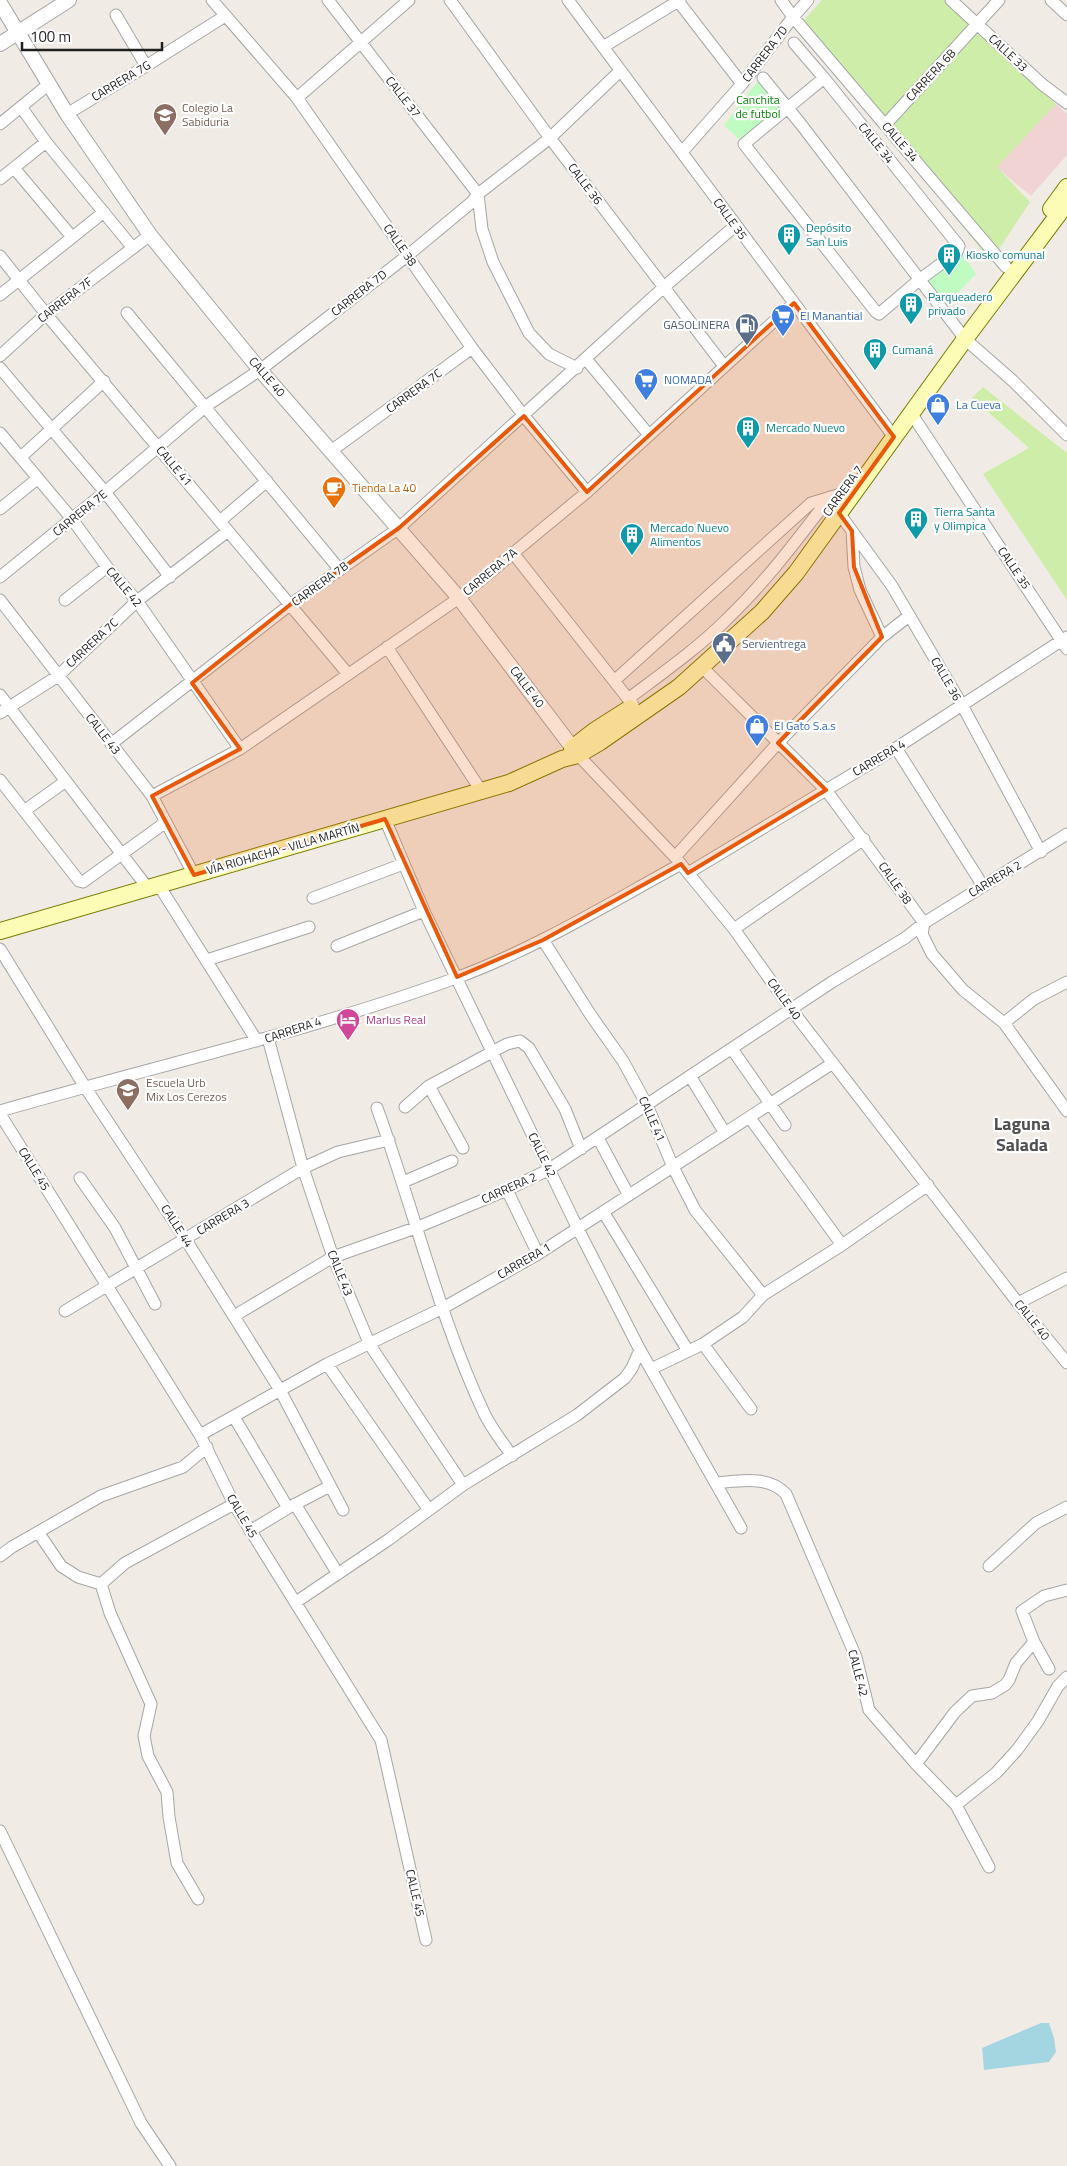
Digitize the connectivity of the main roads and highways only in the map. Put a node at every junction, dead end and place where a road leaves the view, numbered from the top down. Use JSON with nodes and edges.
{"nodes":[{"id":1,"x":1067,"y":187,"type":"edge"},
{"id":2,"x":1067,"y":203,"type":"edge"},
{"id":3,"x":962,"y":334,"type":"junction"},
{"id":4,"x":891,"y":433,"type":"junction"},
{"id":5,"x":634,"y":706,"type":"junction"},
{"id":6,"x":571,"y":754,"type":"joint"},
{"id":7,"x":0,"y":931,"type":"edge"}],
"edges":[{"from":1,"to":3,"type":"main road","name":"CARRERA 7"},
{"from":2,"to":3,"type":"main road","name":"CARRERA 7"},
{"from":3,"to":4,"type":"main road","name":"CARRERA 7"},
{"from":3,"to":4,"type":"main road","name":"CARRERA 7"},
{"from":4,"to":5,"type":"main road","name":"CARRERA 7"},
{"from":4,"to":5,"type":"main road","name":"CARRERA 7"},
{"from":5,"to":6,"type":"main road","name":"CARRERA 7"},
{"from":6,"to":7,"type":"main road","name":"VÍA RIOHACHA - VILLA MARTÍN"}]}
